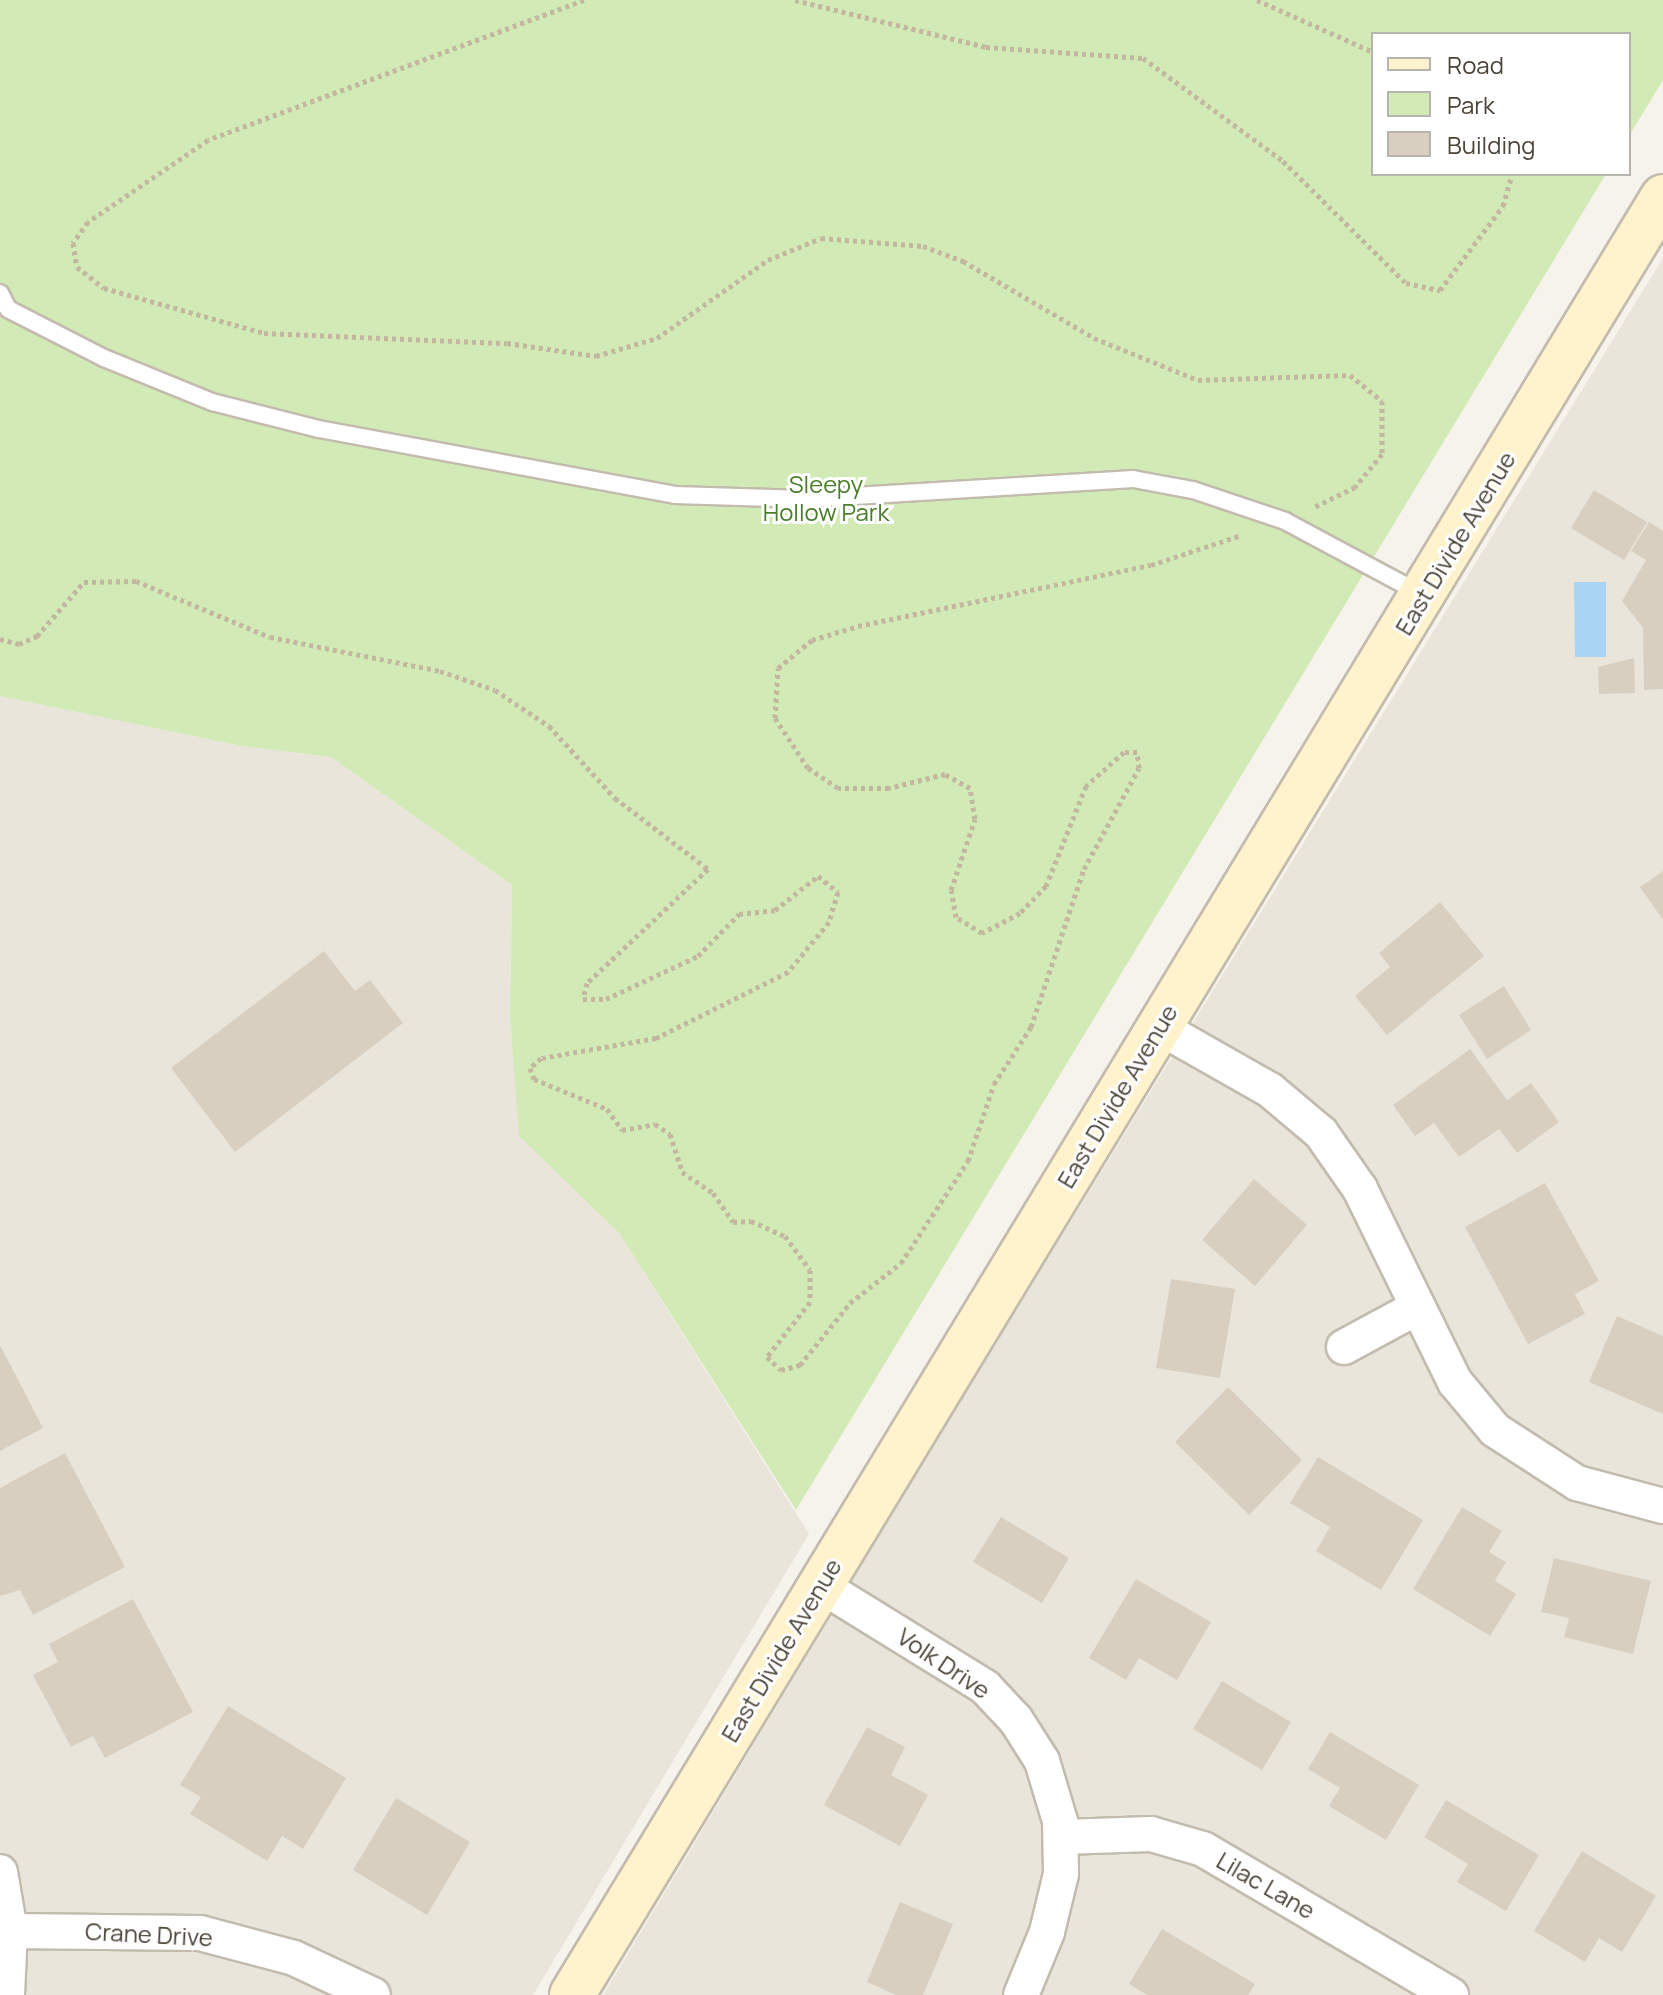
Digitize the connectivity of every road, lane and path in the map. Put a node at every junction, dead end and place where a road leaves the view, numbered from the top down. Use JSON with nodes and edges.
{"nodes":[{"id":1,"x":584,"y":0,"type":"edge"},
{"id":2,"x":795,"y":0,"type":"edge"},
{"id":3,"x":1257,"y":0,"type":"edge"},
{"id":4,"x":1371,"y":51,"type":"edge"},
{"id":5,"x":1511,"y":176,"type":"edge"},
{"id":6,"x":1663,"y":197,"type":"edge"},
{"id":7,"x":0,"y":293,"type":"edge"},
{"id":8,"x":1285,"y":521,"type":"junction"},
{"id":9,"x":1423,"y":596,"type":"junction"},
{"id":10,"x":0,"y":639,"type":"edge"},
{"id":11,"x":1159,"y":1027,"type":"junction"},
{"id":12,"x":1416,"y":1308,"type":"junction"},
{"id":13,"x":1344,"y":1347,"type":"dead end"},
{"id":14,"x":1663,"y":1506,"type":"edge"},
{"id":15,"x":820,"y":1585,"type":"junction"},
{"id":16,"x":1063,"y":1837,"type":"junction"},
{"id":17,"x":0,"y":1872,"type":"edge"},
{"id":18,"x":10,"y":1931,"type":"junction"},
{"id":19,"x":7,"y":1995,"type":"edge"},
{"id":20,"x":373,"y":1995,"type":"edge"},
{"id":21,"x":572,"y":1995,"type":"edge"},
{"id":22,"x":1021,"y":1995,"type":"edge"},
{"id":23,"x":1451,"y":1995,"type":"edge"}],
"edges":[{"from":1,"to":8,"type":"path"},
{"from":2,"to":5,"type":"path"},
{"from":3,"to":4,"type":"path"},
{"from":6,"to":9,"type":"street","name":"East Divide Avenue"},
{"from":7,"to":8,"type":"lane"},
{"from":8,"to":9,"type":"lane"},
{"from":8,"to":10,"type":"path"},
{"from":9,"to":11,"type":"street","name":"East Divide Avenue"},
{"from":11,"to":12,"type":"street"},
{"from":11,"to":15,"type":"street","name":"East Divide Avenue"},
{"from":12,"to":13,"type":"street"},
{"from":12,"to":14,"type":"street"},
{"from":15,"to":16,"type":"street","name":"Volk Drive"},
{"from":15,"to":21,"type":"street","name":"East Divide Avenue"},
{"from":16,"to":22,"type":"street","name":"Volk Drive"},
{"from":16,"to":23,"type":"street","name":"Lilac Lane"},
{"from":17,"to":18,"type":"street"},
{"from":18,"to":19,"type":"street"},
{"from":18,"to":20,"type":"street","name":"Crane Drive"}]}
